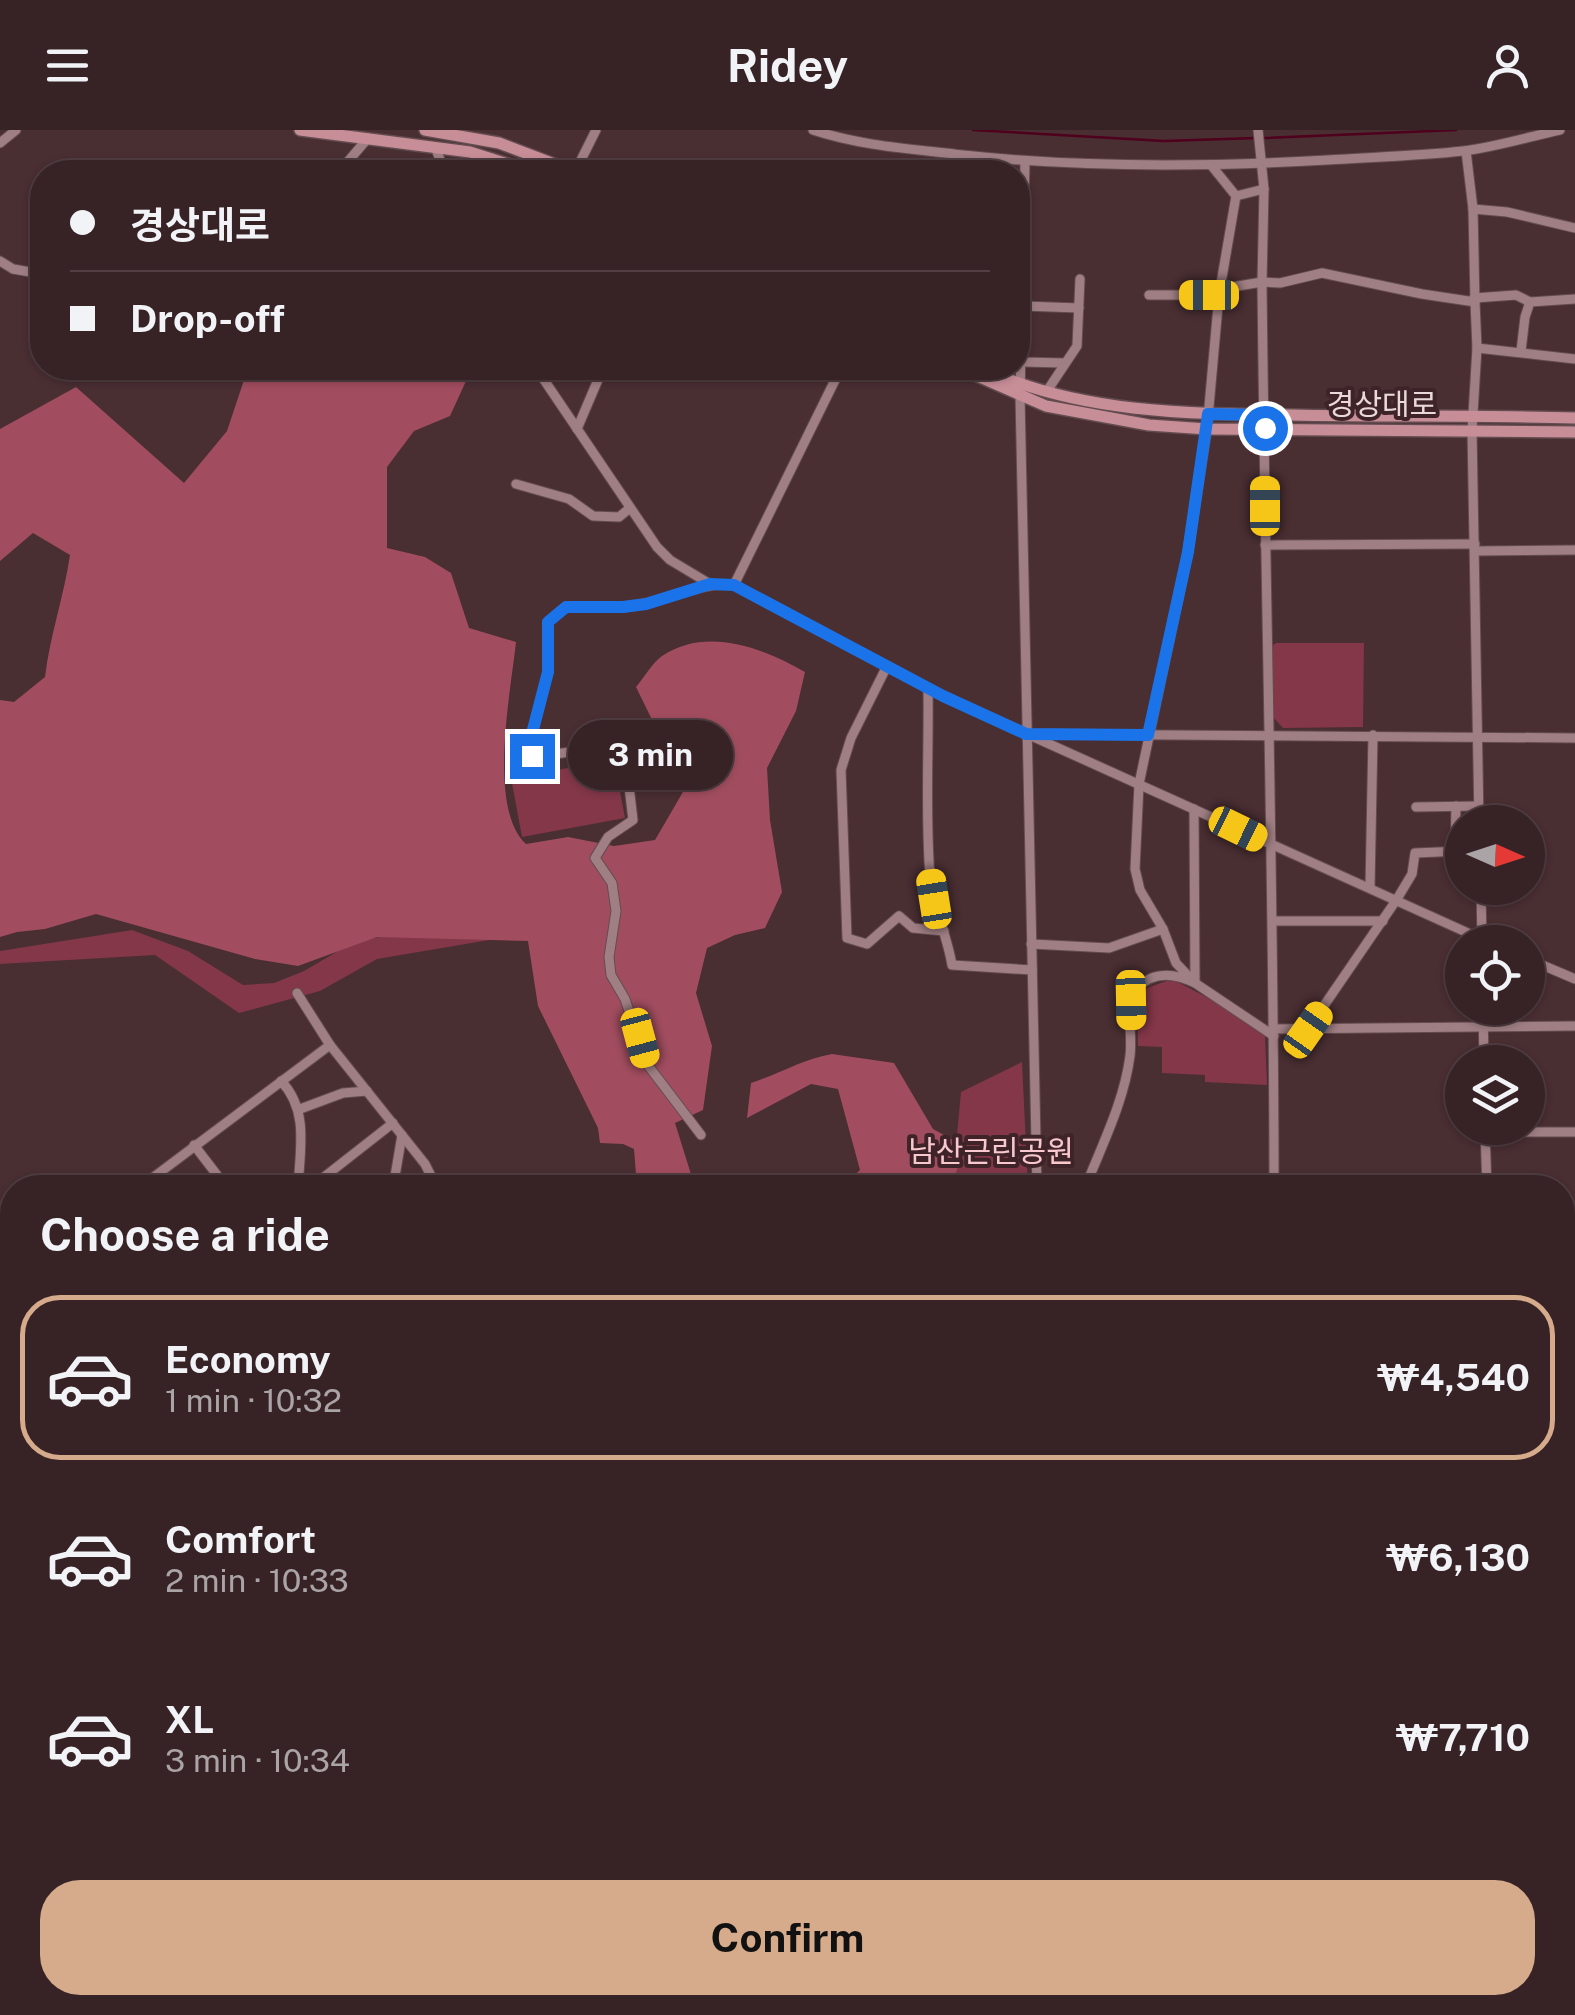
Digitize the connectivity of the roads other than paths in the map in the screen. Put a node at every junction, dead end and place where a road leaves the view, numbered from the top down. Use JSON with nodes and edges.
{"nodes":[{"id":1,"x":16,"y":130,"type":"edge"},
{"id":2,"x":300,"y":130,"type":"edge"},
{"id":3,"x":424,"y":130,"type":"edge"},
{"id":4,"x":596,"y":130,"type":"edge"},
{"id":5,"x":813,"y":130,"type":"edge"},
{"id":6,"x":1258,"y":130,"type":"edge"},
{"id":7,"x":1560,"y":130,"type":"edge"},
{"id":8,"x":368,"y":138,"type":"junction"},
{"id":9,"x":0,"y":144,"type":"edge"},
{"id":10,"x":436,"y":147,"type":"junction"},
{"id":11,"x":1466,"y":150,"type":"junction"},
{"id":12,"x":349,"y":160,"type":"edge"},
{"id":13,"x":440,"y":160,"type":"edge"},
{"id":14,"x":498,"y":160,"type":"edge"},
{"id":15,"x":544,"y":160,"type":"edge"},
{"id":16,"x":581,"y":160,"type":"edge"},
{"id":17,"x":1009,"y":160,"type":"edge"},
{"id":18,"x":1259,"y":161,"type":"junction"},
{"id":19,"x":1030,"y":162,"type":"edge"},
{"id":20,"x":1211,"y":164,"type":"junction"},
{"id":21,"x":1264,"y":189,"type":"junction"},
{"id":22,"x":1236,"y":196,"type":"junction"},
{"id":23,"x":1474,"y":209,"type":"junction"},
{"id":24,"x":1575,"y":228,"type":"edge"},
{"id":25,"x":0,"y":262,"type":"edge"},
{"id":26,"x":30,"y":272,"type":"edge"},
{"id":27,"x":1080,"y":279,"type":"dead end"},
{"id":28,"x":1262,"y":282,"type":"junction"},
{"id":29,"x":1220,"y":289,"type":"junction"},
{"id":30,"x":1149,"y":294,"type":"dead end"},
{"id":31,"x":1575,"y":299,"type":"edge"},
{"id":32,"x":1474,"y":300,"type":"junction"},
{"id":33,"x":1530,"y":302,"type":"junction"},
{"id":34,"x":1030,"y":306,"type":"edge"},
{"id":35,"x":1079,"y":308,"type":"junction"},
{"id":36,"x":1477,"y":348,"type":"junction"},
{"id":37,"x":1521,"y":351,"type":"junction"},
{"id":38,"x":1575,"y":360,"type":"edge"},
{"id":39,"x":1030,"y":362,"type":"edge"},
{"id":40,"x":1066,"y":363,"type":"junction"},
{"id":41,"x":544,"y":380,"type":"edge"},
{"id":42,"x":598,"y":380,"type":"edge"},
{"id":43,"x":835,"y":380,"type":"edge"},
{"id":44,"x":993,"y":380,"type":"edge"},
{"id":45,"x":1003,"y":380,"type":"edge"},
{"id":46,"x":1021,"y":380,"type":"edge"},
{"id":47,"x":1021,"y":390,"type":"junction"},
{"id":48,"x":1047,"y":391,"type":"junction"},
{"id":49,"x":1208,"y":414,"type":"junction"},
{"id":50,"x":1575,"y":418,"type":"edge"},
{"id":51,"x":1265,"y":422,"type":"junction"},
{"id":52,"x":1472,"y":424,"type":"junction"},
{"id":53,"x":577,"y":429,"type":"junction"},
{"id":54,"x":1207,"y":429,"type":"junction"},
{"id":55,"x":1575,"y":432,"type":"edge"},
{"id":56,"x":516,"y":484,"type":"dead end"},
{"id":57,"x":630,"y":508,"type":"junction"},
{"id":58,"x":1265,"y":545,"type":"junction"},
{"id":59,"x":1475,"y":547,"type":"junction"},
{"id":60,"x":1575,"y":550,"type":"edge"},
{"id":61,"x":710,"y":584,"type":"junction"},
{"id":62,"x":734,"y":585,"type":"junction"},
{"id":63,"x":888,"y":666,"type":"junction"},
{"id":64,"x":928,"y":688,"type":"junction"},
{"id":65,"x":1026,"y":734,"type":"junction"},
{"id":66,"x":1148,"y":735,"type":"junction"},
{"id":67,"x":1268,"y":735,"type":"junction"},
{"id":68,"x":1373,"y":735,"type":"junction"},
{"id":69,"x":1478,"y":735,"type":"junction"},
{"id":70,"x":1575,"y":738,"type":"edge"},
{"id":71,"x":1140,"y":784,"type":"junction"},
{"id":72,"x":1480,"y":805,"type":"edge"},
{"id":73,"x":1445,"y":806,"type":"edge"},
{"id":74,"x":1416,"y":807,"type":"dead end"},
{"id":75,"x":1194,"y":809,"type":"junction"},
{"id":76,"x":1272,"y":846,"type":"junction"},
{"id":77,"x":1445,"y":852,"type":"edge"},
{"id":78,"x":1370,"y":888,"type":"junction"},
{"id":79,"x":1397,"y":899,"type":"junction"},
{"id":80,"x":1273,"y":921,"type":"junction"},
{"id":81,"x":1383,"y":921,"type":"junction"},
{"id":82,"x":1450,"y":925,"type":"edge"},
{"id":83,"x":1163,"y":929,"type":"junction"},
{"id":84,"x":944,"y":931,"type":"junction"},
{"id":85,"x":1031,"y":944,"type":"junction"},
{"id":86,"x":1545,"y":966,"type":"edge"},
{"id":87,"x":1032,"y":970,"type":"junction"},
{"id":88,"x":1575,"y":979,"type":"edge"},
{"id":89,"x":1194,"y":982,"type":"junction"},
{"id":90,"x":297,"y":993,"type":"dead end"},
{"id":91,"x":1575,"y":1026,"type":"edge"},
{"id":92,"x":1483,"y":1028,"type":"junction"},
{"id":93,"x":1308,"y":1030,"type":"junction"},
{"id":94,"x":1274,"y":1033,"type":"junction"},
{"id":95,"x":330,"y":1045,"type":"junction"},
{"id":96,"x":1484,"y":1045,"type":"edge"},
{"id":97,"x":281,"y":1081,"type":"junction"},
{"id":98,"x":366,"y":1091,"type":"junction"},
{"id":99,"x":300,"y":1110,"type":"junction"},
{"id":100,"x":393,"y":1123,"type":"junction"},
{"id":101,"x":1545,"y":1131,"type":"edge"},
{"id":102,"x":1575,"y":1132,"type":"edge"},
{"id":103,"x":402,"y":1135,"type":"junction"},
{"id":104,"x":702,"y":1135,"type":"dead end"},
{"id":105,"x":194,"y":1145,"type":"junction"},
{"id":106,"x":1486,"y":1145,"type":"edge"},
{"id":107,"x":155,"y":1175,"type":"edge"},
{"id":108,"x":217,"y":1175,"type":"edge"},
{"id":109,"x":298,"y":1175,"type":"edge"},
{"id":110,"x":327,"y":1175,"type":"edge"},
{"id":111,"x":396,"y":1175,"type":"edge"},
{"id":112,"x":430,"y":1175,"type":"edge"},
{"id":113,"x":1037,"y":1175,"type":"edge"},
{"id":114,"x":1090,"y":1175,"type":"edge"},
{"id":115,"x":1274,"y":1175,"type":"edge"},
{"id":116,"x":1487,"y":1175,"type":"edge"}],
"edges":[{"from":1,"to":9,"type":"street"},
{"from":2,"to":8,"type":"main road"},
{"from":3,"to":15,"type":"main road"},
{"from":4,"to":16,"type":"street"},
{"from":5,"to":17,"type":"street"},
{"from":6,"to":18,"type":"street"},
{"from":7,"to":11,"type":"street"},
{"from":8,"to":10,"type":"main road"},
{"from":8,"to":12,"type":"street"},
{"from":10,"to":13,"type":"street"},
{"from":10,"to":14,"type":"main road"},
{"from":11,"to":18,"type":"street"},
{"from":11,"to":23,"type":"street"},
{"from":18,"to":20,"type":"street"},
{"from":18,"to":21,"type":"street"},
{"from":19,"to":20,"type":"street"},
{"from":20,"to":22,"type":"street"},
{"from":21,"to":22,"type":"street"},
{"from":21,"to":28,"type":"street"},
{"from":22,"to":29,"type":"street"},
{"from":23,"to":24,"type":"street"},
{"from":23,"to":32,"type":"street"},
{"from":25,"to":26,"type":"street"},
{"from":27,"to":35,"type":"street"},
{"from":28,"to":29,"type":"street"},
{"from":28,"to":32,"type":"street"},
{"from":28,"to":51,"type":"street"},
{"from":29,"to":30,"type":"street"},
{"from":29,"to":49,"type":"street"},
{"from":31,"to":33,"type":"street"},
{"from":32,"to":33,"type":"street"},
{"from":32,"to":36,"type":"street"},
{"from":33,"to":37,"type":"street"},
{"from":34,"to":35,"type":"street"},
{"from":35,"to":40,"type":"street"},
{"from":36,"to":37,"type":"street"},
{"from":36,"to":52,"type":"street"},
{"from":37,"to":38,"type":"street"},
{"from":39,"to":40,"type":"street"},
{"from":40,"to":48,"type":"street"},
{"from":41,"to":53,"type":"street"},
{"from":42,"to":53,"type":"street"},
{"from":43,"to":62,"type":"street"},
{"from":44,"to":47,"type":"main road","name":"경상대로"},
{"from":45,"to":47,"type":"main road","name":"경상대로"},
{"from":46,"to":47,"type":"street"},
{"from":47,"to":48,"type":"main road","name":"경상대로"},
{"from":47,"to":54,"type":"main road","name":"경상대로"},
{"from":47,"to":65,"type":"street"},
{"from":48,"to":49,"type":"main road","name":"경상대로"},
{"from":49,"to":51,"type":"main road","name":"경상대로"},
{"from":49,"to":54,"type":"street"},
{"from":50,"to":52,"type":"main road","name":"경상대로"},
{"from":51,"to":52,"type":"main road","name":"경상대로"},
{"from":51,"to":54,"type":"main road","name":"경상대로"},
{"from":51,"to":58,"type":"street"},
{"from":52,"to":55,"type":"main road","name":"경상대로"},
{"from":52,"to":59,"type":"street"},
{"from":53,"to":57,"type":"street"},
{"from":54,"to":66,"type":"street"},
{"from":56,"to":57,"type":"street"},
{"from":57,"to":61,"type":"street"},
{"from":58,"to":59,"type":"street"},
{"from":58,"to":67,"type":"street"},
{"from":59,"to":60,"type":"street"},
{"from":59,"to":69,"type":"street"},
{"from":61,"to":62,"type":"street"},
{"from":61,"to":104,"type":"street"},
{"from":62,"to":63,"type":"street"},
{"from":63,"to":64,"type":"street"},
{"from":63,"to":84,"type":"street"},
{"from":64,"to":65,"type":"street"},
{"from":64,"to":84,"type":"street"},
{"from":65,"to":66,"type":"street"},
{"from":65,"to":71,"type":"street"},
{"from":65,"to":85,"type":"street"},
{"from":66,"to":67,"type":"street"},
{"from":66,"to":71,"type":"street"},
{"from":67,"to":68,"type":"street"},
{"from":67,"to":76,"type":"street"},
{"from":68,"to":69,"type":"street"},
{"from":68,"to":78,"type":"street"},
{"from":69,"to":70,"type":"street"},
{"from":69,"to":72,"type":"street"},
{"from":71,"to":75,"type":"street"},
{"from":71,"to":83,"type":"street"},
{"from":73,"to":74,"type":"street"},
{"from":75,"to":76,"type":"street"},
{"from":75,"to":89,"type":"street"},
{"from":76,"to":78,"type":"street"},
{"from":76,"to":80,"type":"street"},
{"from":77,"to":79,"type":"street"},
{"from":78,"to":79,"type":"street"},
{"from":79,"to":81,"type":"street"},
{"from":79,"to":82,"type":"street"},
{"from":80,"to":81,"type":"street"},
{"from":80,"to":94,"type":"street"},
{"from":81,"to":93,"type":"street"},
{"from":83,"to":85,"type":"street"},
{"from":83,"to":89,"type":"street"},
{"from":84,"to":87,"type":"street"},
{"from":85,"to":87,"type":"street"},
{"from":86,"to":88,"type":"street"},
{"from":87,"to":113,"type":"street"},
{"from":89,"to":94,"type":"street"},
{"from":89,"to":114,"type":"street"},
{"from":90,"to":95,"type":"street"},
{"from":91,"to":92,"type":"street"},
{"from":92,"to":93,"type":"street"},
{"from":92,"to":96,"type":"street"},
{"from":93,"to":94,"type":"street"},
{"from":94,"to":115,"type":"street"},
{"from":95,"to":97,"type":"street"},
{"from":95,"to":98,"type":"street"},
{"from":97,"to":99,"type":"street"},
{"from":97,"to":105,"type":"street"},
{"from":98,"to":99,"type":"street"},
{"from":98,"to":100,"type":"street"},
{"from":99,"to":109,"type":"street"},
{"from":100,"to":103,"type":"street"},
{"from":100,"to":110,"type":"street"},
{"from":101,"to":102,"type":"street"},
{"from":103,"to":111,"type":"street"},
{"from":103,"to":112,"type":"street"},
{"from":105,"to":107,"type":"street"},
{"from":105,"to":108,"type":"street"},
{"from":106,"to":116,"type":"street"}]}
